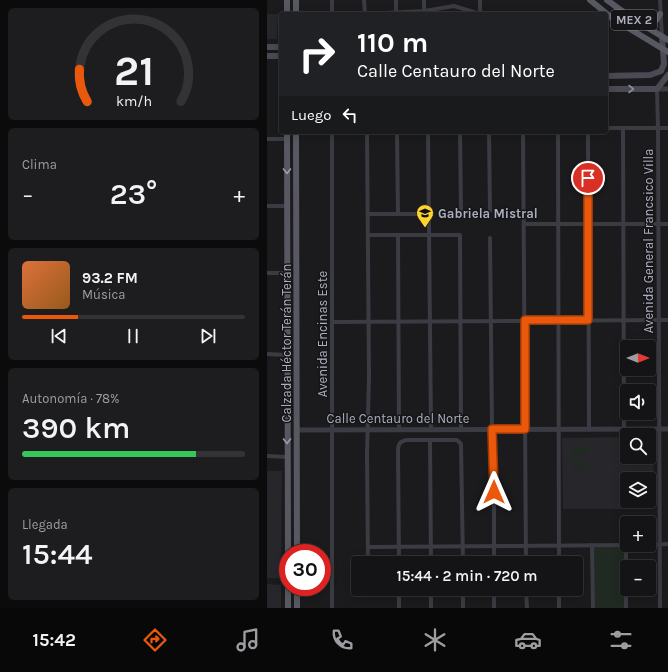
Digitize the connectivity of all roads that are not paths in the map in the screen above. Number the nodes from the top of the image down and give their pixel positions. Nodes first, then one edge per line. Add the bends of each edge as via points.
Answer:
1 (287, 0) edge
2 (296, 0) edge
3 (332, 0) edge
4 (365, 0) edge
5 (396, 0) edge
6 (424, 0) edge
7 (454, 0) edge
8 (480, 0) edge
9 (591, 0) edge
10 (607, 0) edge
11 (660, 0) edge
12 (454, 6) junction
13 (424, 11) junction
14 (287, 12) edge
15 (296, 12) edge
16 (332, 12) edge
17 (365, 12) edge
18 (396, 12) edge
19 (415, 12) edge
20 (474, 12) edge
21 (480, 12) edge
22 (605, 12) edge
23 (660, 14) junction
24 (608, 15) edge
25 (643, 26) junction
26 (665, 38) edge
27 (268, 47) edge
28 (279, 47) edge
29 (666, 51) edge
30 (267, 56) edge
31 (279, 56) edge
32 (668, 75) edge
33 (608, 76) edge
34 (608, 89) edge
35 (657, 89) junction
36 (668, 89) edge
37 (608, 128) edge
38 (623, 128) junction
39 (658, 128) junction
40 (668, 128) edge
41 (287, 134) edge
42 (296, 134) edge
43 (332, 134) edge
44 (367, 134) edge
45 (397, 134) edge
46 (428, 134) edge
47 (460, 134) edge
48 (489, 134) edge
49 (523, 134) edge
50 (557, 134) edge
51 (588, 134) edge
52 (267, 139) edge
53 (287, 140) junction
54 (267, 206) edge
55 (287, 206) junction
56 (461, 210) dead end
57 (490, 212) dead end
58 (368, 214) junction
59 (398, 214) junction
60 (429, 214) junction
61 (524, 224) junction
62 (558, 224) junction
63 (588, 224) junction
64 (623, 224) junction
65 (658, 224) junction
66 (668, 224) edge
67 (368, 235) junction
68 (398, 235) junction
69 (429, 235) junction
70 (296, 237) junction
71 (490, 238) dead end
72 (267, 273) edge
73 (287, 273) junction
74 (490, 320) junction
75 (525, 320) junction
76 (558, 320) junction
77 (588, 320) junction
78 (623, 320) junction
79 (658, 320) junction
80 (668, 320) edge
81 (460, 321) junction
82 (332, 322) junction
83 (369, 322) junction
84 (399, 322) junction
85 (430, 322) junction
86 (267, 354) edge
87 (287, 355) junction
88 (287, 383) junction
89 (624, 428) edge
90 (399, 429) junction
91 (431, 429) junction
92 (461, 429) junction
93 (492, 429) junction
94 (525, 429) junction
95 (558, 429) junction
96 (656, 429) edge
97 (659, 429) junction
98 (668, 429) edge
99 (297, 430) junction
100 (332, 430) junction
101 (369, 430) junction
102 (589, 430) junction
103 (620, 430) edge
104 (430, 441) junction
105 (267, 456) edge
106 (288, 457) junction
107 (297, 509) junction
108 (288, 544) edge
109 (297, 544) edge
110 (620, 544) edge
111 (656, 544) edge
112 (660, 544) junction
113 (668, 544) edge
114 (559, 545) junction
115 (592, 545) junction
116 (399, 546) junction
117 (431, 546) junction
118 (463, 546) junction
119 (493, 546) junction
120 (526, 546) junction
121 (368, 547) junction
122 (627, 552) edge
123 (368, 556) edge
124 (399, 556) edge
125 (431, 556) edge
126 (463, 556) edge
127 (494, 556) edge
128 (526, 556) edge
129 (559, 556) edge
130 (288, 596) edge
131 (297, 596) edge
132 (399, 596) edge
133 (431, 596) edge
134 (463, 596) edge
135 (494, 596) edge
136 (527, 596) edge
137 (559, 596) edge
138 (288, 608) edge
139 (297, 608) edge
140 (332, 608) edge
141 (399, 608) edge
142 (431, 608) edge
143 (463, 608) edge
144 (495, 608) edge
145 (527, 608) edge
146 (559, 608) edge
147 (593, 608) edge
148 (626, 608) edge
149 (660, 608) edge

1 - 14 main road
2 - 15 main road
3 - 16 street
4 - 17 street
5 - 18 street
6 - 13 street
7 - 12 street
8 - 21 street
9 - 22 main road, MEX 2
10 - 25 main road, MEX 2
11 - 23 street
12 - 13 street
12 - 20 street
13 - 19 street
23 - 25 main road via 652,24
23 - 26 street
24 - 29 main road, MEX 2
25 - 26 main road, MEX 2
26 - 29 main road
27 - 28 main road
27 - 30 main road
29 - 33 main road via 664,64 658,73
30 - 31 main road
32 - 35 main road
34 -> 35 main road
35 - 36 street
35 - 39 street, Avenida General Francsico Villa
37 - 38 street
38 - 39 street
38 - 64 street
39 - 40 street
39 - 65 street, Avenida General Francsico Villa
41 - 53 main road, Calzada Héctor Terán Terán
42 - 70 main road, Calzada Héctor Terán Terán
43 - 82 street, Avenida Encinas Este
44 - 58 street
45 - 59 street
46 - 60 street
47 - 56 street
48 - 57 street
49 - 61 street
50 - 62 street
51 - 63 street
52 - 53 street
53 -> 55 main road, Calzada Héctor Terán Terán
54 - 55 street
55 - 70 main road via 292,211
55 - 73 main road, Calzada Héctor Terán Terán
58 - 59 street
58 - 67 street
59 - 60 street
60 - 69 street
61 - 62 street
61 - 75 street
62 - 63 street
62 - 76 street
63 - 64 street
63 - 77 street
64 - 65 street
64 - 78 street
65 - 66 street
65 - 79 street, Avenida General Francsico Villa
67 - 68 street
67 - 83 street
68 - 69 street
68 - 84 street
69 - 81 street via 460,235
69 - 85 street
70 - 99 main road, Calzada Héctor Terán Terán
71 - 74 street
72 - 73 street
73 - 87 main road, Calzada Héctor Terán Terán
74 - 75 street
74 - 81 street
74 - 93 street
75 - 76 street
75 - 94 street
76 - 77 street
76 - 95 street
77 - 78 street
77 - 102 street
78 - 79 street
78 - 89 street
79 - 80 street
79 - 97 street, Avenida General Francsico Villa
81 - 85 street
81 - 92 street
82 - 83 street
82 - 100 street, Avenida Encinas Este
83 - 84 street
83 - 101 street
84 - 85 street
84 - 90 street
85 - 91 street
86 - 87 street
87 - 88 main road, Calzada Héctor Terán Terán
88 - 99 main road via 290,394 290,417
88 -> 106 main road, Calzada Héctor Terán Terán
90 - 91 street, Calle Centauro del Norte
90 - 101 street, Calle Centauro del Norte
91 - 92 street, Calle Centauro del Norte
92 - 93 street, Calle Centauro del Norte
93 - 94 street, Calle Centauro del Norte
93 - 119 street
94 - 95 street, Calle Centauro del Norte
94 - 120 street
95 - 102 street, Calle Centauro del Norte
95 - 114 street
96 - 97 street, Calle Centauro del Norte
97 - 98 street, Calle Centauro del Norte
97 - 112 street, Avenida General Francsico Villa
99 - 100 street, Calle Centauro del Norte
99 - 107 main road, Calzada Héctor Terán Terán
100 - 101 street, Calle Centauro del Norte
100 - 140 street, Avenida Encinas Este
101 - 121 street
102 - 103 street, Calle Centauro del Norte
104 - 116 street via 407,440 398,445
104 - 117 street
104 - 118 street via 457,440 461,444
105 - 106 street
106 - 107 main road via 293,464 294,501
106 - 108 main road, Calzada Héctor Terán Terán
107 - 109 main road, Calzada Héctor Terán Terán
110 - 115 street
111 - 112 street
112 - 113 street
112 - 149 street, Avenida General Francsico Villa
114 - 115 street
114 - 120 street
114 - 129 street
115 - 147 street
116 - 117 street
116 - 121 street
116 - 124 street
117 - 118 street
117 - 125 street
118 - 119 street
118 - 126 street
119 - 120 street
119 - 127 street
120 - 128 street
121 - 123 street
122 - 148 street
130 - 138 main road
131 - 139 main road
132 - 141 street
133 - 142 street
134 - 143 street
135 - 144 street
136 - 145 street
137 - 146 street

